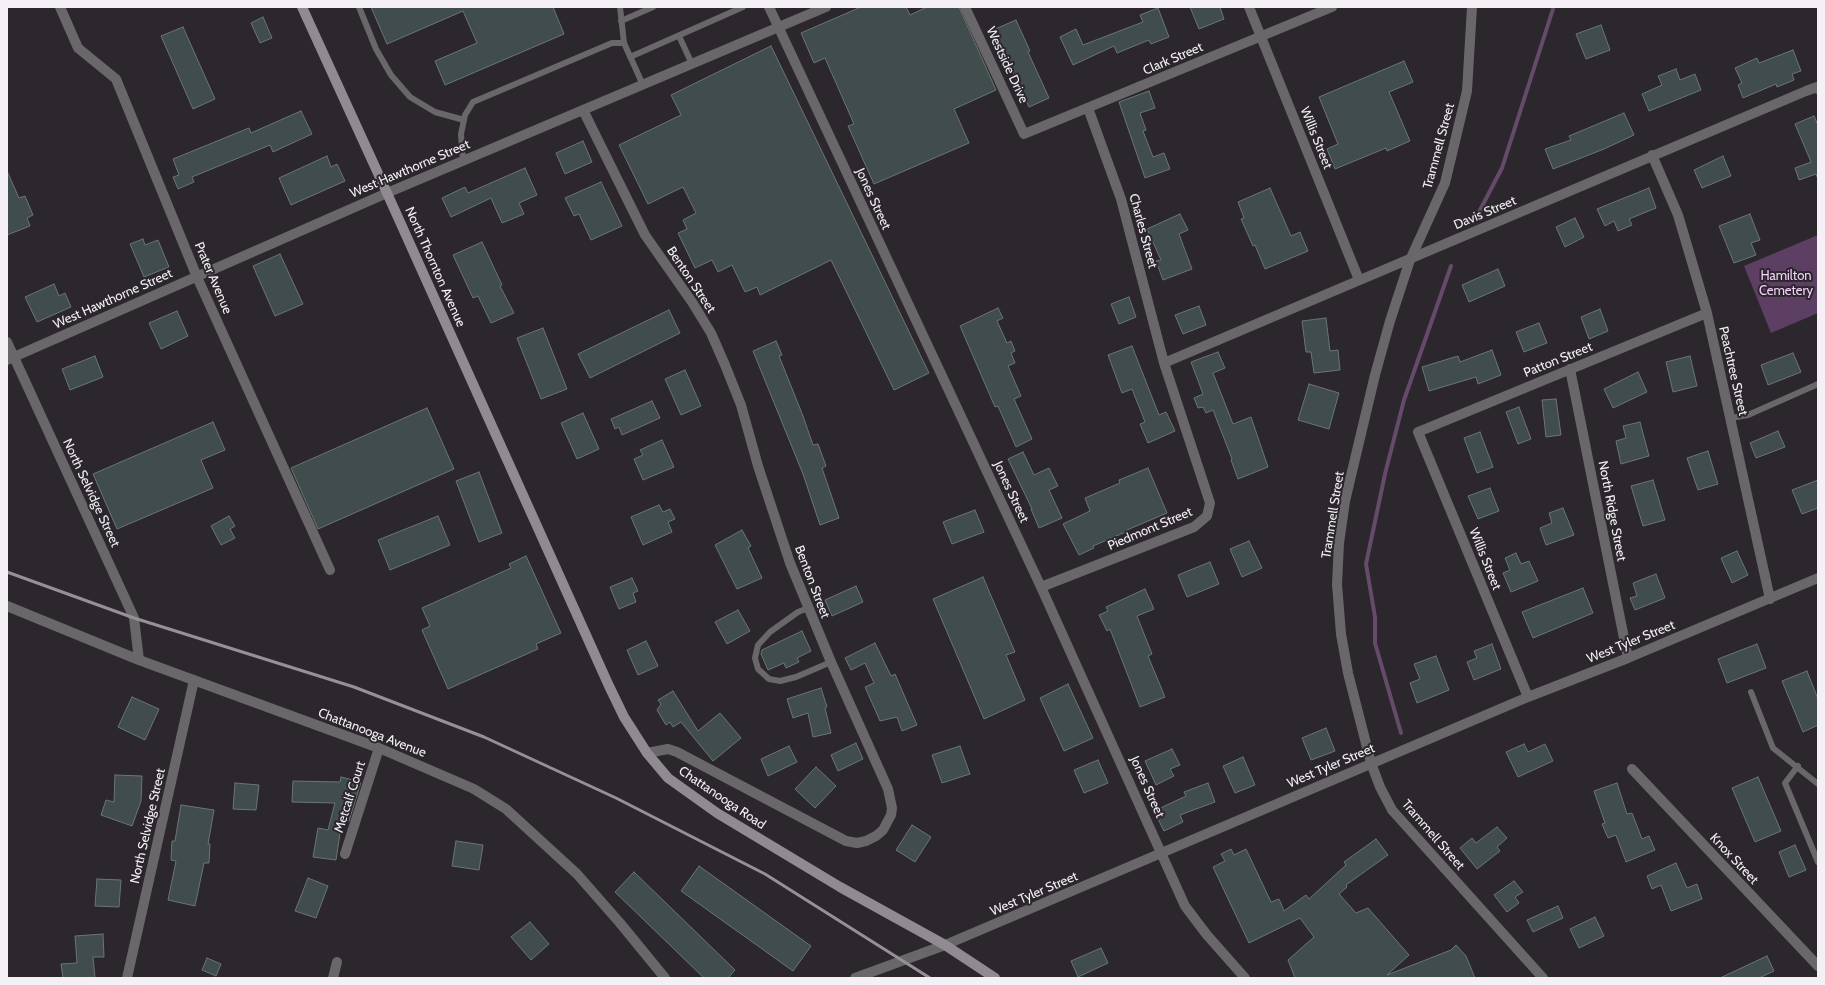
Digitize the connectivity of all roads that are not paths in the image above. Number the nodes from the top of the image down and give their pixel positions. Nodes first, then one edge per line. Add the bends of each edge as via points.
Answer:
1 (60, 7) edge
2 (302, 7) edge
3 (359, 7) edge
4 (620, 7) edge
5 (653, 7) edge
6 (743, 7) edge
7 (769, 7) edge
8 (826, 7) edge
9 (966, 7) edge
10 (1249, 7) edge
11 (1332, 7) edge
12 (1472, 7) edge
13 (621, 21) junction
14 (778, 28) junction
15 (679, 36) junction
16 (1261, 36) junction
17 (624, 43) junction
18 (630, 57) junction
19 (692, 64) junction
20 (643, 85) junction
21 (1817, 88) edge
22 (1088, 108) junction
23 (583, 110) junction
24 (464, 120) junction
25 (1024, 134) joint
26 (1652, 156) junction
27 (463, 161) junction
28 (387, 193) junction
29 (1410, 260) junction
30 (197, 276) junction
31 (1359, 280) junction
32 (1707, 314) junction
33 (7, 342) edge
34 (10, 359) edge
35 (1164, 363) junction
36 (1570, 369) junction
37 (1818, 384) edge
38 (1730, 418) junction
39 (1418, 432) joint
40 (542, 539) joint
41 (330, 570) dead end
42 (1818, 578) edge
43 (1041, 587) junction
44 (1770, 599) junction
45 (7, 606) edge
46 (808, 608) junction
47 (1628, 658) junction
48 (139, 660) junction
49 (831, 662) junction
50 (194, 680) junction
51 (1751, 692) dead end
52 (1528, 697) junction
53 (380, 748) junction
54 (647, 753) junction
55 (1371, 763) junction
56 (1798, 766) junction
57 (1632, 769) dead end
58 (1818, 784) edge
59 (1162, 853) junction
60 (345, 854) dead end
61 (1818, 862) edge
62 (945, 945) junction
63 (337, 962) dead end
64 (1818, 966) edge
65 (127, 978) edge
66 (333, 978) edge
67 (665, 978) edge
68 (855, 978) edge
69 (995, 978) edge
70 (1245, 978) edge
71 (1543, 978) edge

1 - 30 street, Prater Avenue via 78,48 116,79
2 - 28 main road, North Thornton Avenue
3 - 24 lane via 376,49 391,75 410,97 435,112
4 - 13 lane
5 - 13 lane
6 - 15 lane
7 - 14 street, Jones Street
8 - 14 street, West Hawthorne Street
9 - 25 street, Westside Drive
10 - 16 street, Willis Street
11 - 16 street, Clark Street
12 - 29 street, Trammell Street via 1467,91 1445,184
13 - 17 lane
14 - 19 street, West Hawthorne Street
14 - 43 street, Jones Street
15 - 18 lane
15 - 19 lane
16 - 22 street, Clark Street
16 - 31 street, Willis Street
17 - 18 lane
17 - 24 lane via 612,43 473,102
18 - 20 lane
19 - 20 street, West Hawthorne Street
20 - 23 street, West Hawthorne Street
21 - 26 street, Davis Street
22 - 25 street, Clark Street
22 - 35 street, Charles Street via 1121,199
23 - 27 street, West Hawthorne Street
23 - 46 street, Benton Street via 645,235 711,333 741,405 790,563
24 - 27 lane via 461,134
26 - 29 street, Davis Street
26 - 32 street, Peachtree Street via 1678,215
27 - 28 street, West Hawthorne Street
28 - 30 street, West Hawthorne Street
28 - 40 main road, North Thornton Avenue
29 - 31 street, Davis Street
29 - 55 street, Trammell Street via 1375,375 1345,501 1339,543 1337,584 1340,634
30 - 34 street, West Hawthorne Street
30 - 41 street, Prater Avenue
31 - 35 street, Davis Street
32 - 36 street, Patton Street
32 - 38 street, Peachtree Street
33 - 34 street, North Selvidge Street
34 - 48 street, North Selvidge Street via 130,606
35 - 43 street, Piedmont Street via 1210,503 1207,516 1194,527
36 - 39 street, Patton Street
36 - 47 street, North Ridge Street
37 - 38 lane via 1748,415
38 - 44 street, Peachtree Street
39 - 52 street, Willis Street
40 - 54 main road, Chattanooga Road via 624,717
42 - 44 street, West Tyler Street
43 - 59 street, Jones Street
44 - 47 street, West Tyler Street
45 - 48 street, Chattanooga Avenue
46 - 49 street, Benton Street
46 - 49 lane via 770,632 758,645 755,658 758,669 769,679 780,681
47 - 52 street, West Tyler Street
48 - 50 street, Chattanooga Avenue
49 - 54 street, Benton Street via 888,789 892,808 883,830 866,841 846,841 677,752 668,749
50 - 53 street, Chattanooga Avenue
50 - 65 street, North Selvidge Street
51 - 56 lane via 1773,748
52 - 55 street, West Tyler Street
53 - 60 street, Metcalf Court
53 - 67 street, Chattanooga Avenue via 474,789 506,809 577,874
54 - 62 main road, Chattanooga Road via 668,778 717,813 840,887
55 - 59 street, West Tyler Street
55 - 71 street, Trammell Street via 1392,810
56 - 58 lane
56 - 61 lane via 1785,783
57 - 64 street, Knox Street
59 - 62 street, West Tyler Street
59 - 70 street, Jones Street via 1185,906
62 - 68 street, West Tyler Street
62 - 69 main road, Chattanooga Road
63 - 66 street

